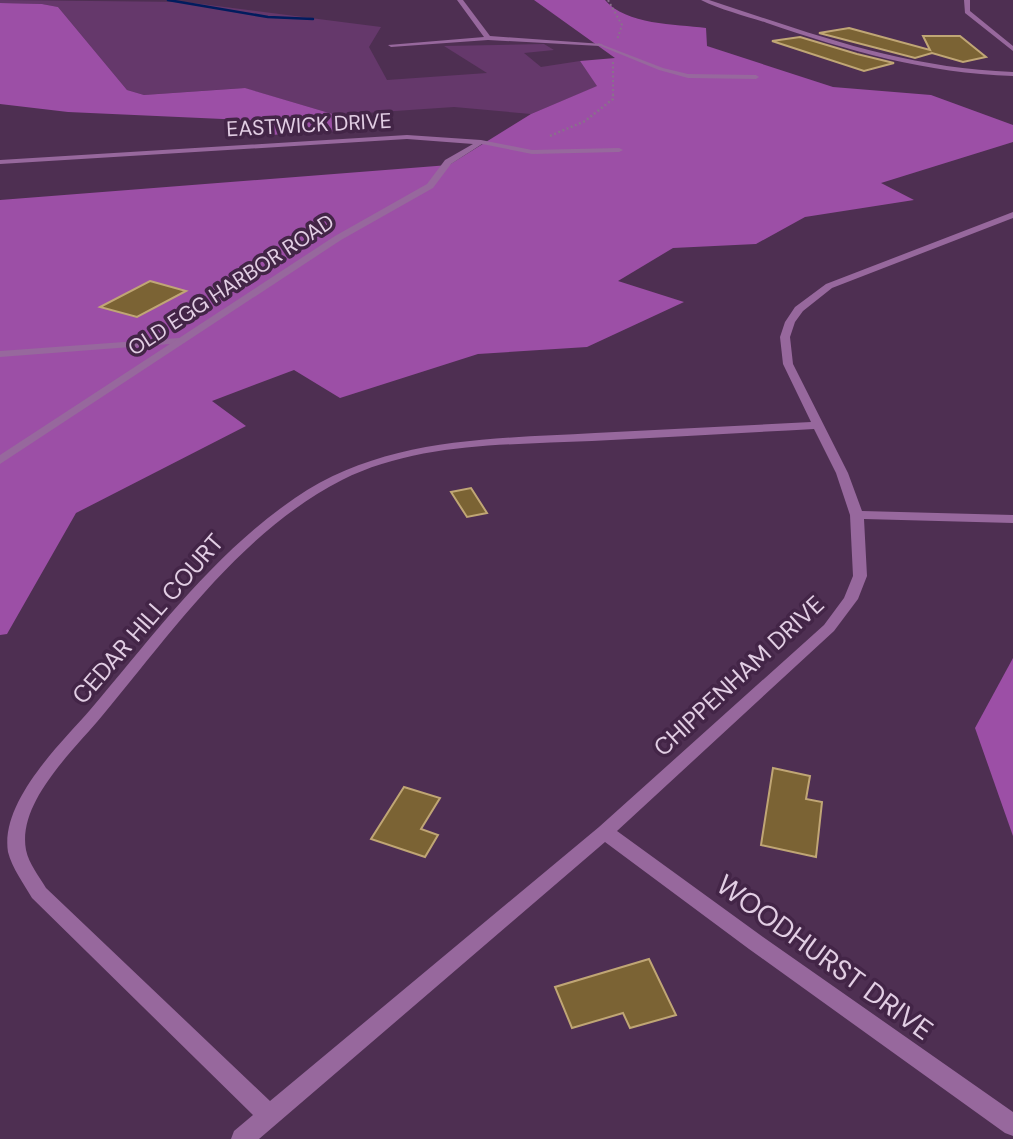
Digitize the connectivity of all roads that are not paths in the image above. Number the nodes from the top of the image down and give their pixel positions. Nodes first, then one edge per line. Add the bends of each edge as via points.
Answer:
1 (460, 0) edge
2 (704, 0) edge
3 (967, 0) edge
4 (488, 38) junction
5 (391, 45) dead end
6 (1013, 49) edge
7 (1013, 74) edge
8 (756, 77) dead end
9 (485, 140) junction
10 (619, 150) dead end
11 (0, 162) edge
12 (1013, 215) edge
13 (180, 341) junction
14 (0, 355) edge
15 (818, 425) junction
16 (0, 460) edge
17 (857, 515) junction
18 (1013, 519) edge
19 (605, 832) junction
20 (269, 1115) junction
21 (1013, 1125) edge
22 (242, 1139) edge

1 - 4 street
2 - 7 street via 913,65
3 - 6 street via 967,12
4 - 5 street
4 - 8 street via 600,44 688,76
9 - 10 street, EASTWICK DRIVE via 532,152
9 - 11 street, EASTWICK DRIVE via 407,137
9 - 13 street, OLD EGG HARBOR ROAD via 448,162 430,186 338,238
12 - 15 street, CHIPPENHAM DRIVE via 829,286 799,309 785,337 788,364
13 - 14 street
13 - 16 street, OLD EGG HARBOR ROAD
15 - 17 street, CHIPPENHAM DRIVE
15 - 20 street, CEDAR HILL COURT via 475,444 396,456 337,478 237,550 190,598 58,758 30,795 18,822 16,850 39,893
17 - 18 street
17 - 19 street, CHIPPENHAM DRIVE via 859,576 851,599 829,628
19 - 20 street, CHIPPENHAM DRIVE
19 - 21 street, WOODHURST DRIVE
20 - 22 street, CHIPPENHAM DRIVE

